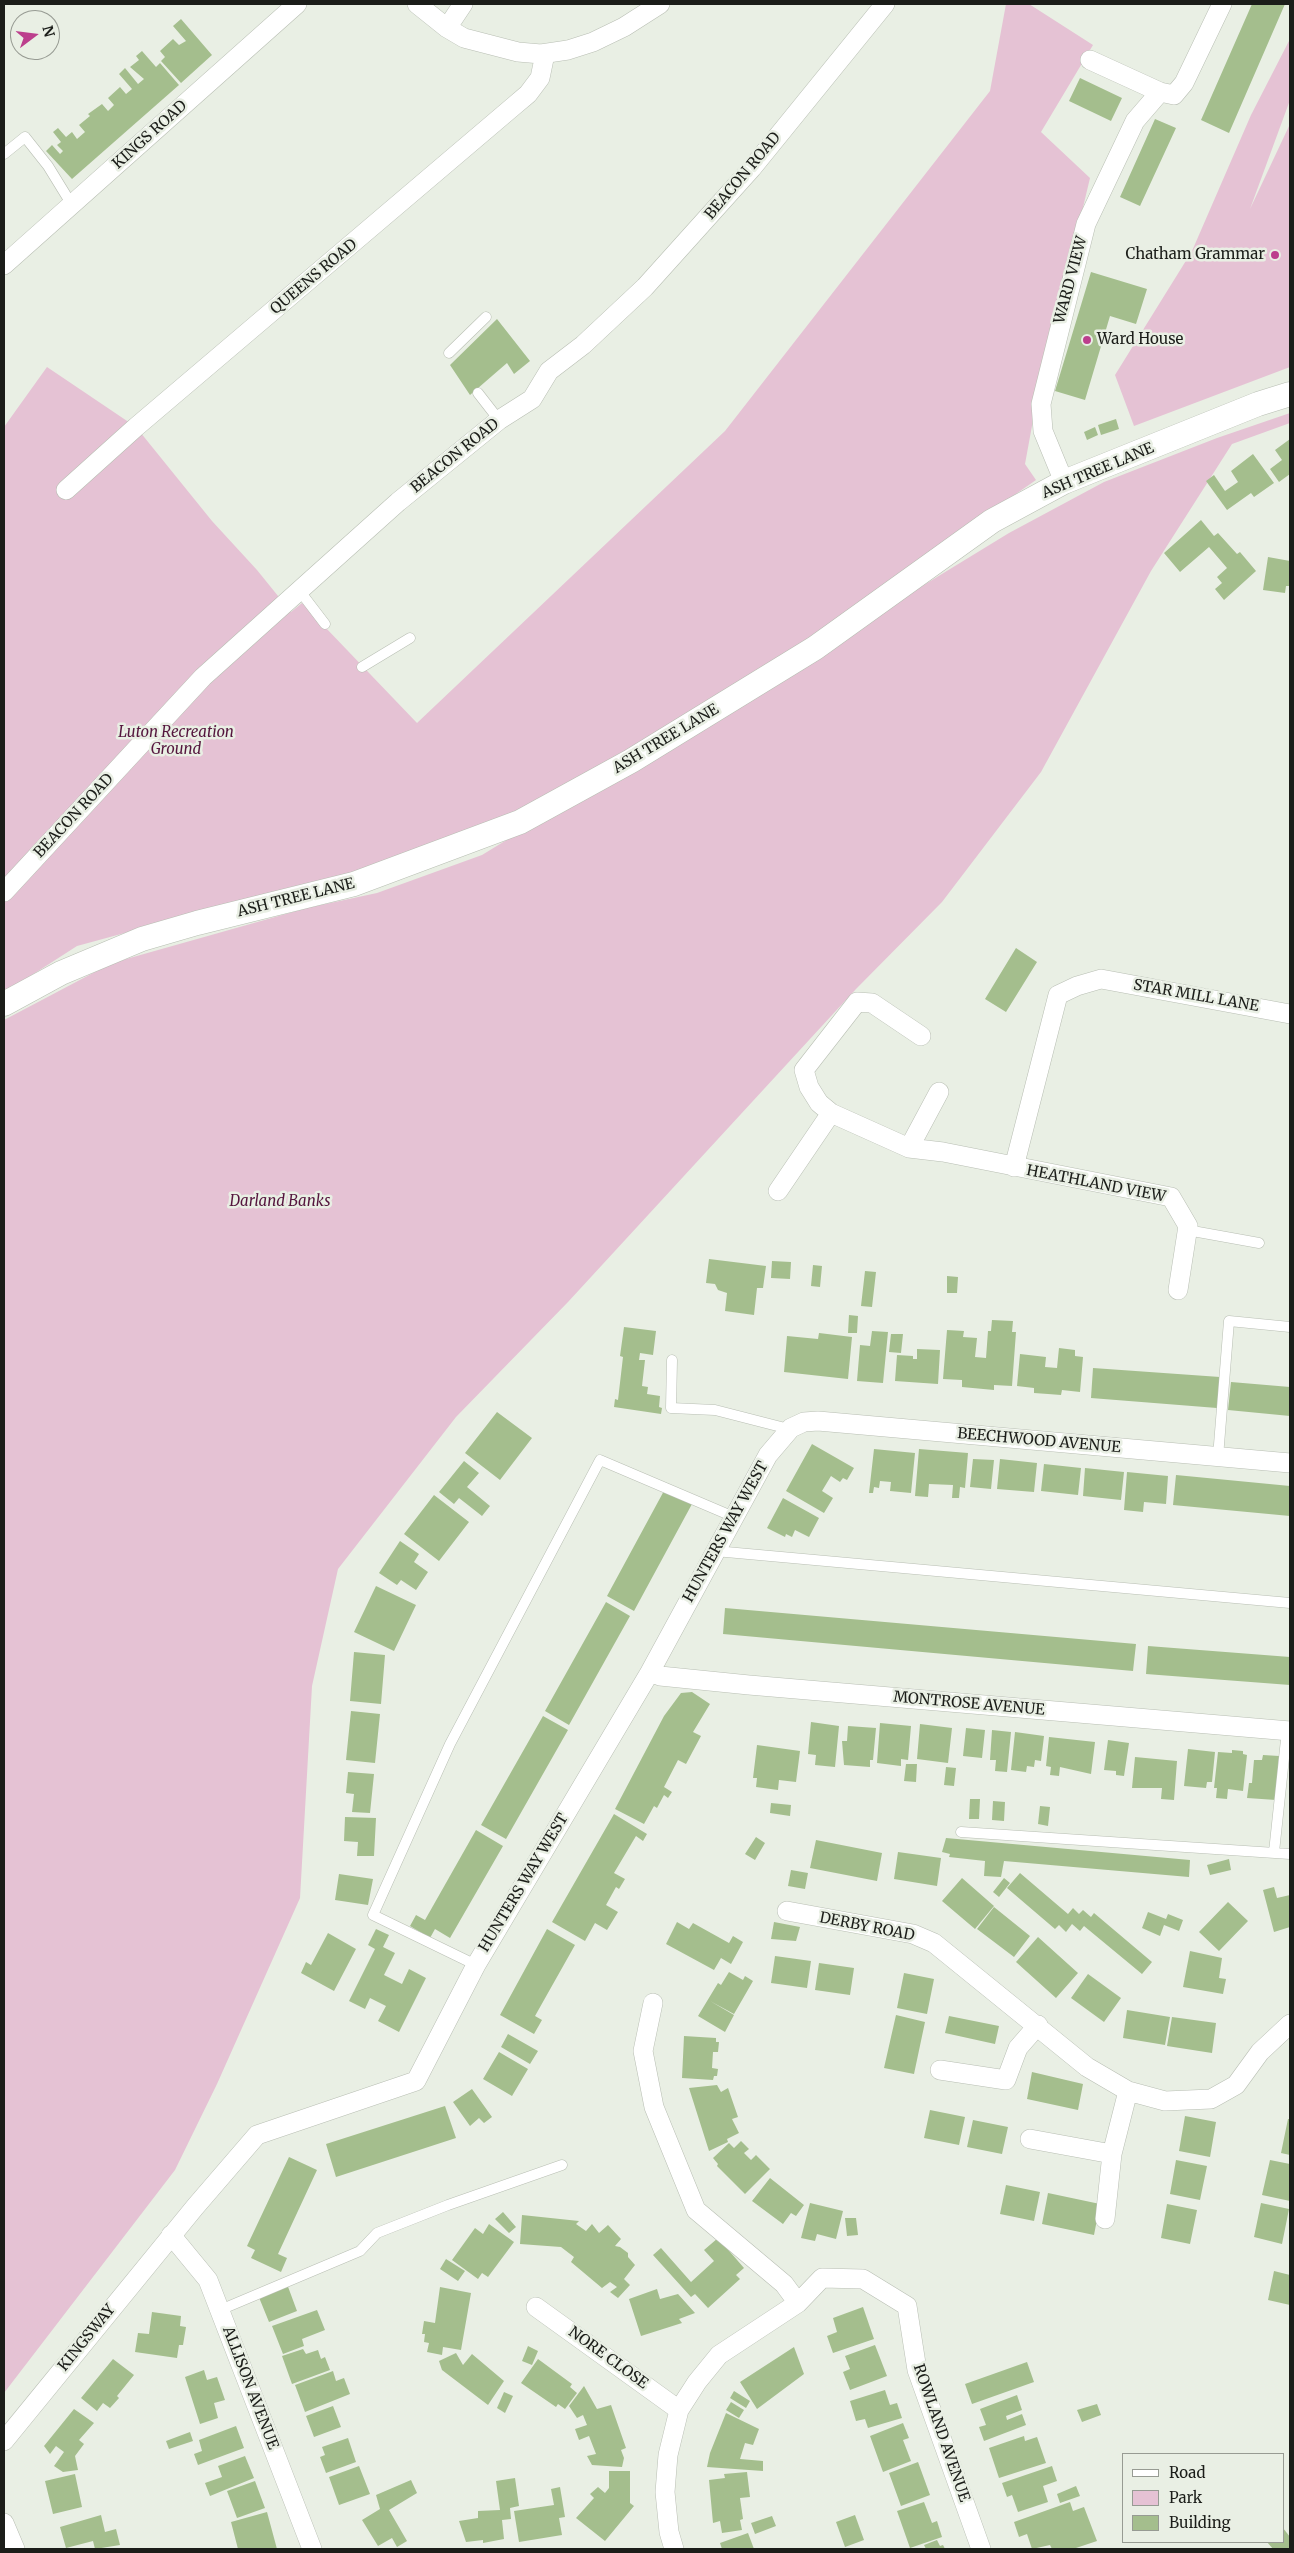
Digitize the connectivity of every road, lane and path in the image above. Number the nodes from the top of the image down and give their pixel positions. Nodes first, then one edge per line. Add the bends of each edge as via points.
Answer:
1 (297, 4) edge
2 (417, 4) edge
3 (463, 4) edge
4 (660, 4) edge
5 (885, 4) edge
6 (1222, 4) edge
7 (447, 28) junction
8 (545, 54) junction
9 (1090, 60) dead end
10 (1160, 92) junction
11 (4, 154) edge
12 (72, 205) junction
13 (4, 265) edge
14 (486, 317) dead end
15 (449, 353) dead end
16 (478, 393) dead end
17 (1290, 394) edge
18 (499, 420) junction
19 (1064, 482) junction
20 (66, 490) dead end
21 (299, 590) junction
22 (325, 624) dead end
23 (410, 638) dead end
24 (362, 667) dead end
25 (4, 892) edge
26 (1101, 979) joint
27 (4, 1004) edge
28 (1290, 1014) edge
29 (921, 1036) dead end
30 (939, 1092) dead end
31 (831, 1113) junction
32 (909, 1148) junction
33 (1014, 1167) junction
34 (778, 1191) dead end
35 (1187, 1230) junction
36 (1259, 1243) dead end
37 (1178, 1290) dead end
38 (1290, 1327) edge
39 (672, 1360) dead end
40 (789, 1429) junction
41 (1218, 1457) junction
42 (1290, 1463) edge
43 (734, 1517) junction
44 (716, 1551) junction
45 (1290, 1603) edge
46 (650, 1672) junction
47 (1289, 1731) edge
48 (961, 1832) dead end
49 (1274, 1852) junction
50 (1290, 1854) edge
51 (787, 1911) dead end
52 (476, 1965) junction
53 (653, 2003) dead end
54 (1290, 2024) edge
55 (1038, 2025) junction
56 (940, 2070) dead end
57 (1128, 2090) junction
58 (1030, 2139) dead end
59 (1112, 2154) junction
60 (562, 2165) dead end
61 (1105, 2219) dead end
62 (171, 2236) junction
63 (798, 2303) junction
64 (536, 2307) dead end
65 (220, 2310) junction
66 (679, 2410) junction
67 (4, 2441) edge
68 (4, 2523) edge
69 (15, 2549) edge
70 (312, 2549) edge
71 (674, 2549) edge
72 (981, 2549) edge

1 - 12 street, KINGS ROAD
2 - 7 street
3 - 7 street
4 - 8 street via 593,42
5 - 18 street, BEACON ROAD via 752,168 672,260 614,317 549,371 532,399
6 - 10 street via 1184,83 1174,94
7 - 8 street via 481,43 518,52
8 - 20 street, QUEENS ROAD via 540,78 528,94
9 - 10 street
10 - 19 street, WARD VIEW via 1135,121 1086,224 1051,354 1041,418 1048,445
11 - 12 lane via 25,137
12 - 13 street, KINGS ROAD
14 - 15 lane
16 - 18 lane
17 - 19 street, ASH TREE LANE
18 - 21 street, BEACON ROAD via 398,502
19 - 27 street, ASH TREE LANE via 992,521 815,648 631,761 520,822 354,884 134,942 61,973
21 - 22 lane
21 - 25 street, BEACON ROAD via 203,677
23 - 24 lane
26 - 28 street, STAR MILL LANE
26 - 33 street, HEATHLAND VIEW via 1058,995
29 - 31 street, HEATHLAND VIEW via 872,1003 857,1002 804,1070 808,1087
30 - 32 street
31 - 32 street, HEATHLAND VIEW
31 - 34 street
32 - 33 street, HEATHLAND VIEW
33 - 35 street, HEATHLAND VIEW via 1171,1197 1188,1226
35 - 36 lane
35 - 37 street
38 - 41 lane via 1228,1321
39 - 40 lane via 671,1408 715,1410
40 - 41 street, BEECHWOOD AVENUE via 804,1422 818,1421
40 - 43 street, HUNTERS WAY WEST via 768,1455
41 - 42 street, BEECHWOOD AVENUE
43 - 44 street, HUNTERS WAY WEST
43 - 52 lane via 600,1460 450,1744 372,1915
44 - 45 lane
44 - 46 street, HUNTERS WAY WEST
46 - 47 street, MONTROSE AVENUE via 660,1676 749,1685
46 - 52 street, HUNTERS WAY WEST
47 - 49 lane
48 - 49 lane
49 - 50 lane
51 - 55 street, DERBY ROAD via 913,1934 934,1943
52 - 62 street, HUNTERS WAY WEST via 416,2081 257,2135
53 - 63 street via 642,2051 654,2107 696,2210 784,2284
54 - 57 street, DERBY ROAD via 1260,2052 1236,2085 1211,2099 1165,2101
55 - 56 street via 1018,2048 1006,2080
55 - 57 street, DERBY ROAD via 1088,2067
57 - 59 street
58 - 59 street
59 - 61 street
60 - 65 lane via 377,2233 360,2250
62 - 65 street, ALLISON AVENUE via 208,2280
62 - 67 street, KINGSWAY
63 - 66 street via 719,2355
63 - 72 street, ROWLAND AVENUE via 822,2278 863,2279 907,2306 917,2370
64 - 66 street, NORE CLOSE
65 - 70 street, ALLISON AVENUE
66 - 71 street via 668,2455 665,2492
68 - 69 street

